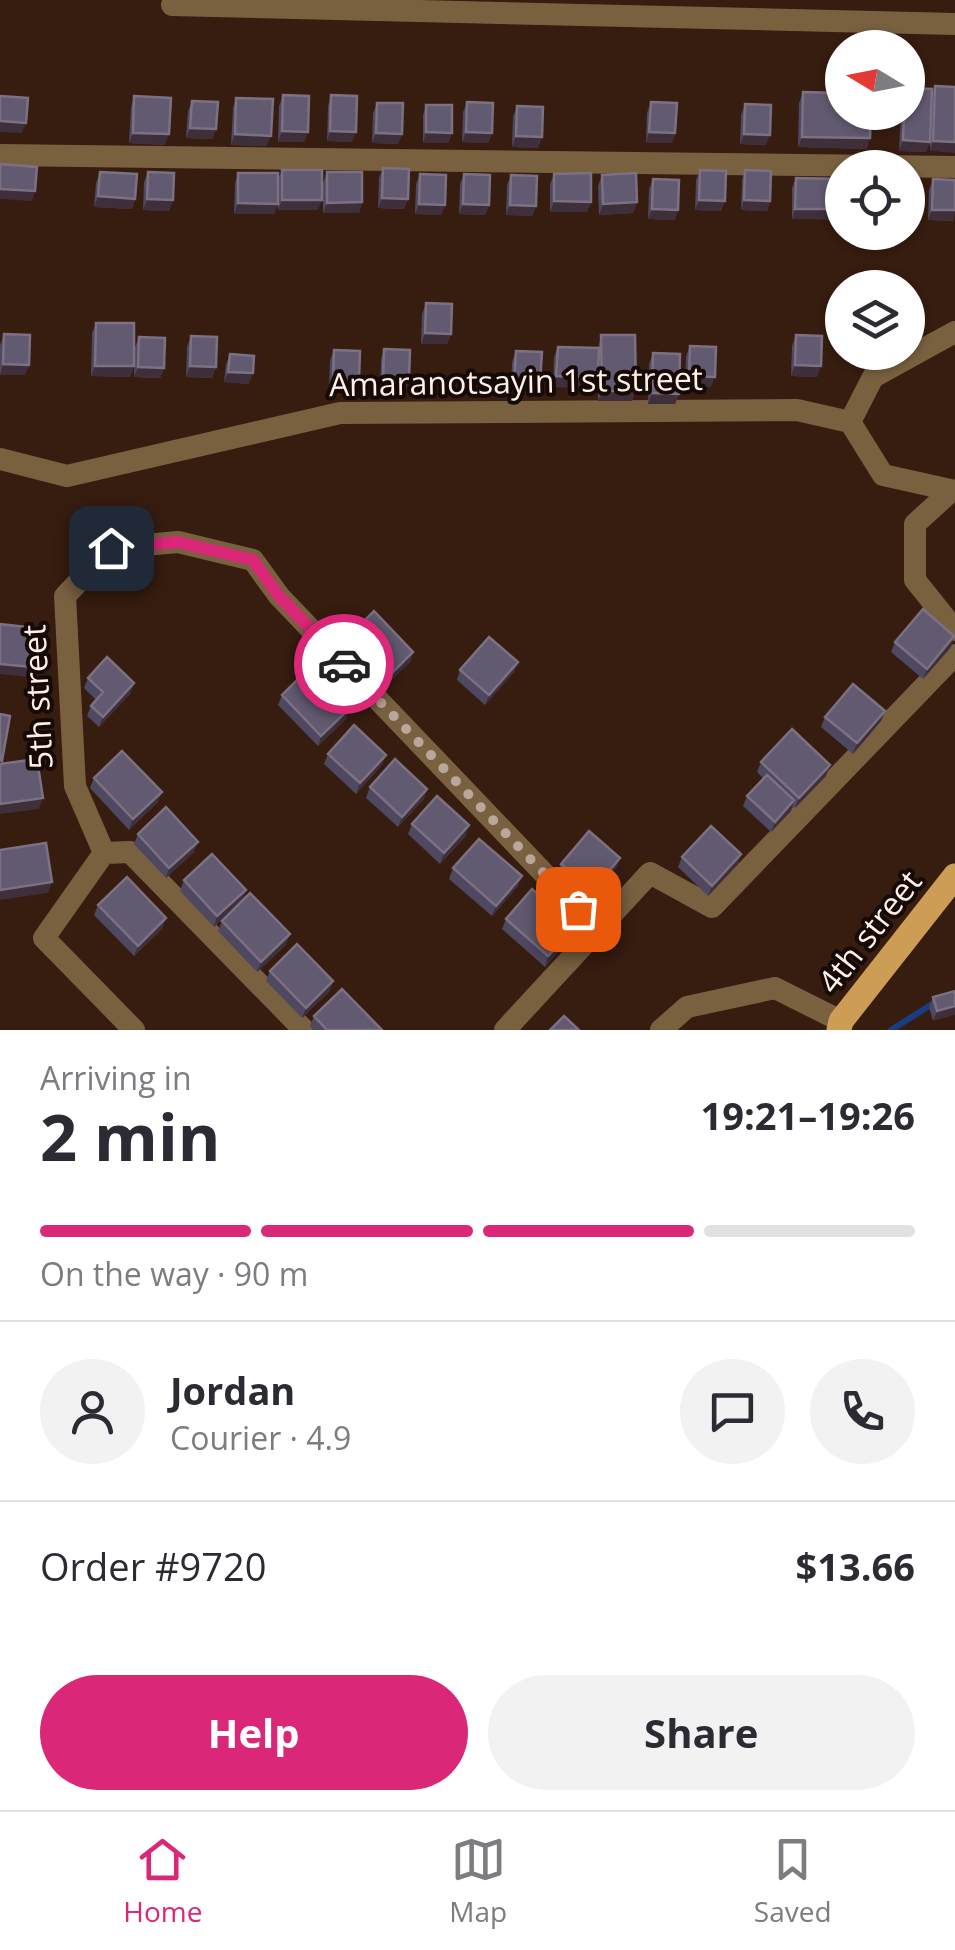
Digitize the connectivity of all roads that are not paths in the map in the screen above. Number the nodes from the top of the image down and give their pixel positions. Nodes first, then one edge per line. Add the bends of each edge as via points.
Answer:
1 (172, 5) dead end
2 (955, 24) edge
3 (0, 156) edge
4 (955, 167) edge
5 (955, 332) edge
6 (850, 422) junction
7 (0, 459) edge
8 (952, 492) edge
9 (955, 630) edge
10 (955, 655) edge
11 (104, 853) junction
12 (955, 876) edge
13 (598, 930) junction
14 (840, 1026) edge
15 (134, 1030) edge
16 (304, 1030) edge
17 (505, 1030) edge
18 (661, 1030) edge

1 - 2 street
3 - 4 street
5 - 6 street via 873,377
6 - 7 street, Amaranotsayin 1st street via 797,410 340,413 67,476
6 - 8 street via 883,475
8 - 9 street via 915,524 915,580
10 - 13 street via 712,907 650,873
11 - 13 street, 5th street via 75,786 64,596 111,548 178,542 253,560 279,596
11 - 15 street via 44,938
11 - 16 street via 130,852
12 - 14 main road, 4th street
13 - 17 street
14 - 18 street via 775,988 687,1007

